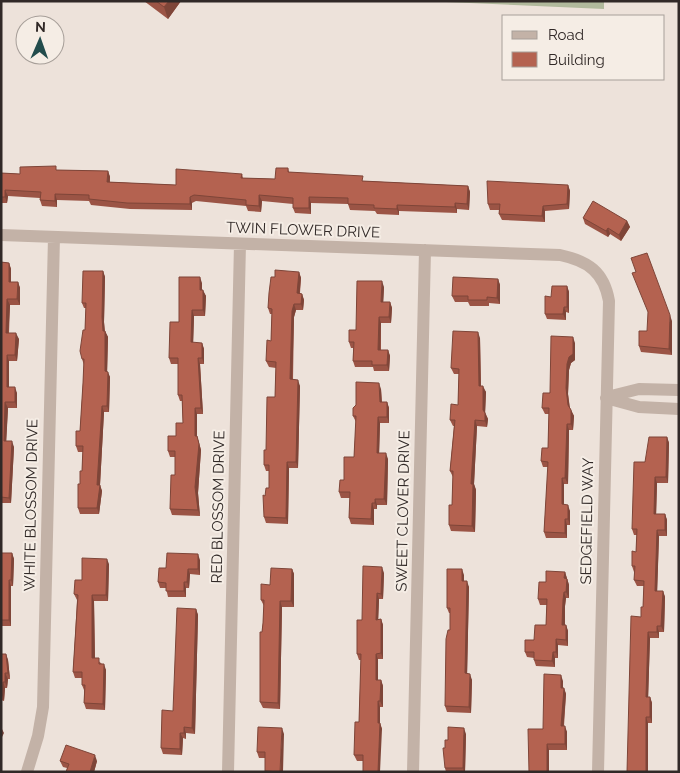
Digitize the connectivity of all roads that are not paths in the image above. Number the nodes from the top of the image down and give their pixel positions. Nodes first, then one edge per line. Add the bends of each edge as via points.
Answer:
1 (1, 234) edge
2 (54, 237) junction
3 (240, 244) junction
4 (425, 250) junction
5 (599, 273) joint
6 (679, 390) edge
7 (606, 398) junction
8 (679, 408) edge
9 (27, 772) edge
10 (228, 772) edge
11 (413, 772) edge
12 (598, 772) edge

1 - 2 street, TWIN FLOWER DRIVE
2 - 3 street, TWIN FLOWER DRIVE
2 - 9 street, WHITE BLOSSOM DRIVE via 42,706 38,736
3 - 4 street, TWIN FLOWER DRIVE
3 - 10 street, RED BLOSSOM DRIVE
4 - 5 street, TWIN FLOWER DRIVE via 560,255 586,262
4 - 11 street, SWEET CLOVER DRIVE
5 - 7 street, SEDGEFIELD WAY via 609,301
6 - 7 street via 639,389
7 - 8 street via 639,407
7 - 12 street, SEDGEFIELD WAY

